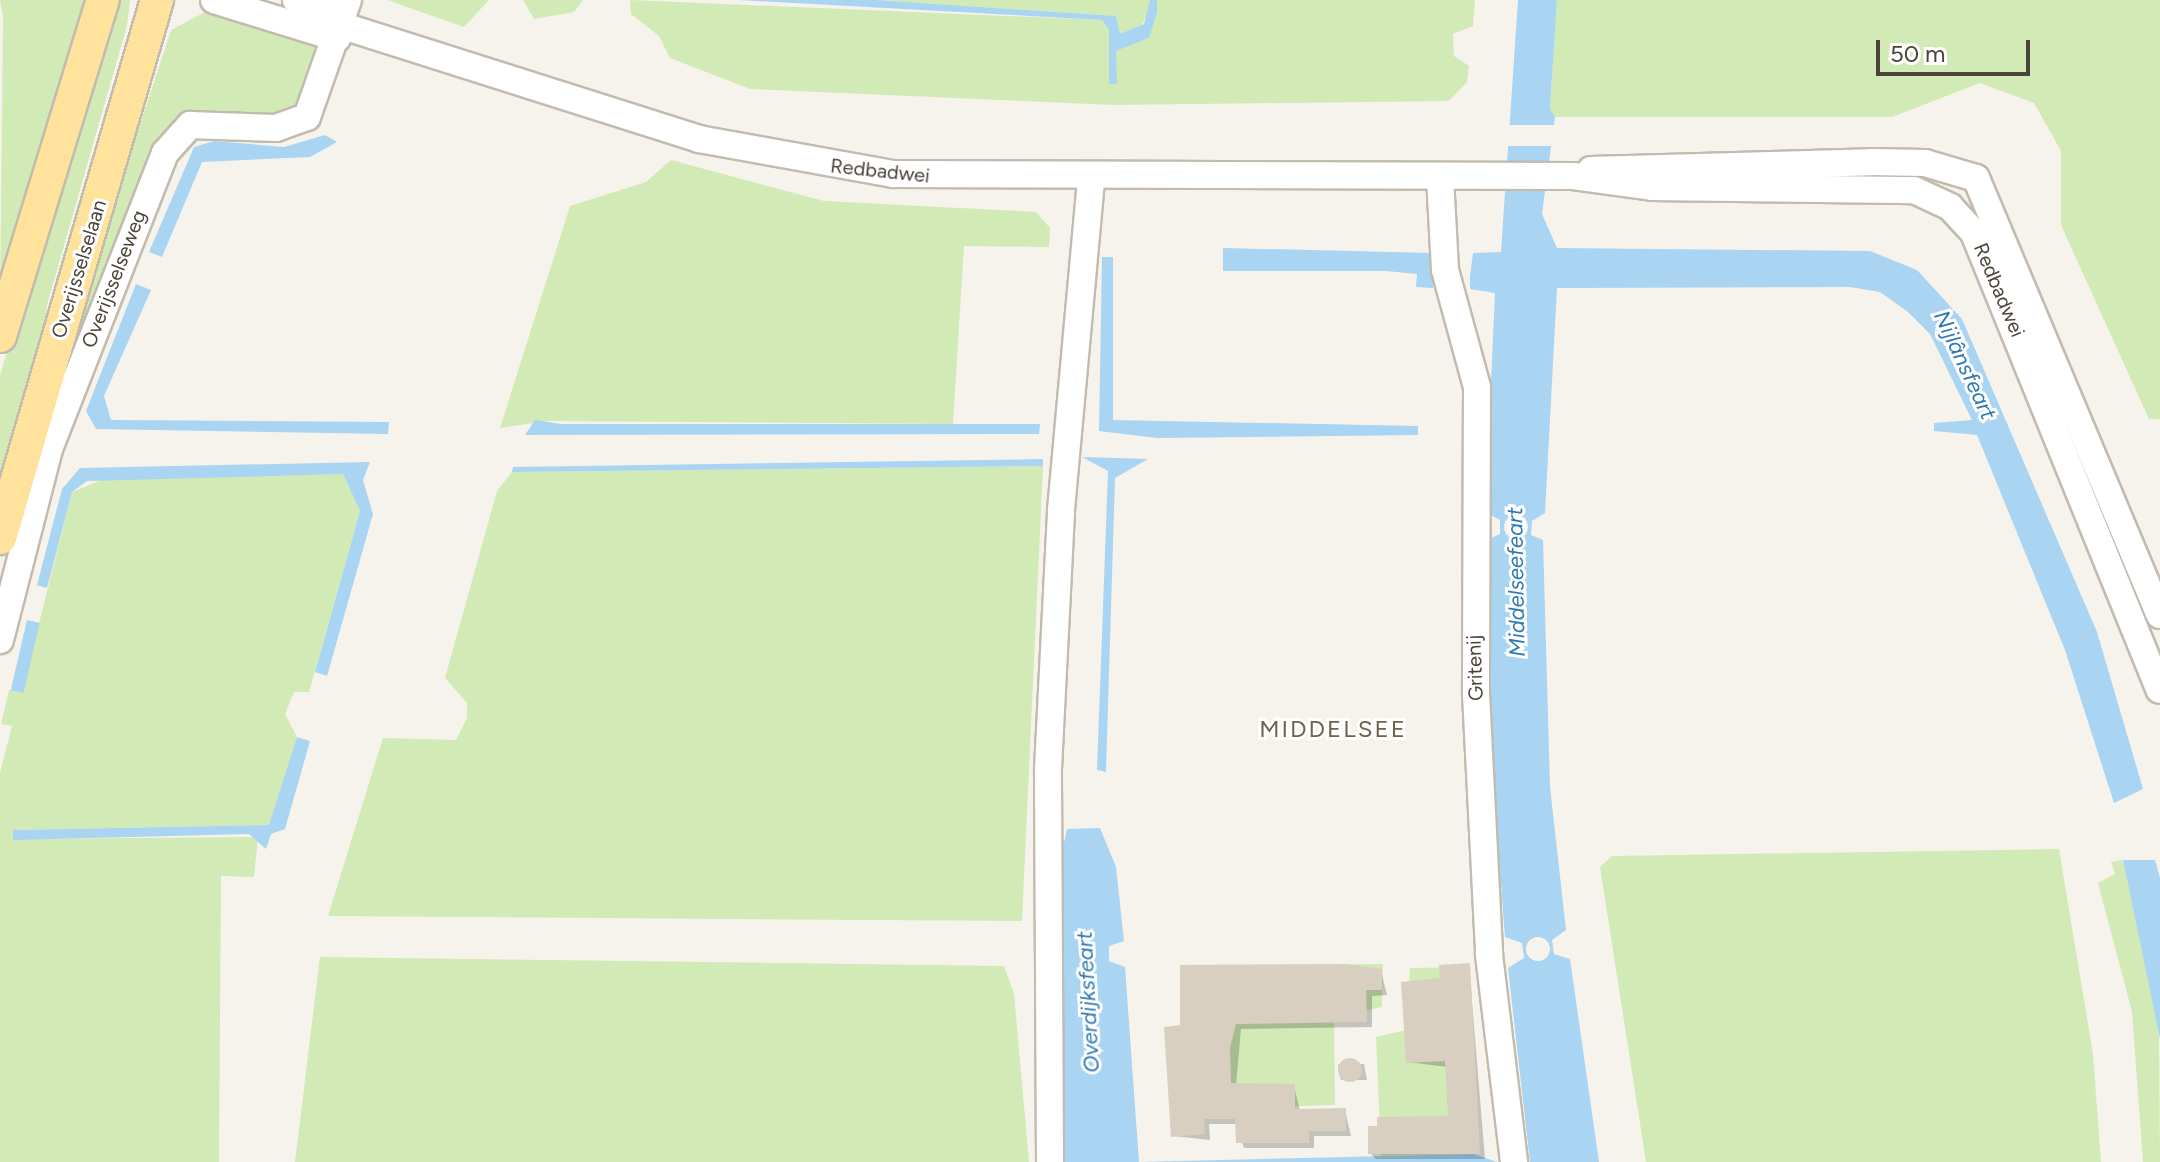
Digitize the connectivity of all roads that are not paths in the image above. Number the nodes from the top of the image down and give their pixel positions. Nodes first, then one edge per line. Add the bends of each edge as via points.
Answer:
1 (103, 0) edge
2 (157, 0) edge
3 (214, 0) edge
4 (296, 0) edge
5 (342, 20) edge
6 (1573, 176) junction
7 (1440, 177) junction
8 (1091, 178) junction
9 (0, 336) edge
10 (0, 538) edge
11 (2160, 615) edge
12 (0, 640) edge
13 (2160, 690) edge
14 (1050, 1162) edge
15 (1514, 1162) edge

1 - 9 main road
2 - 10 main road, Overijsselselaan
3 - 5 street, Redbadwei
4 - 5 street, Redbadwei
5 - 8 street, Redbadwei via 759,153 893,174
5 - 12 street, Overijsselseweg via 307,117 276,128 190,125 165,153 49,449
6 - 7 street, Redbadwei
6 - 11 street, Redbadwei via 1653,163 1871,162 1925,163 1976,178
6 - 13 street, Redbadwei via 1652,187 1885,187 1936,199 1964,219
7 - 8 street, Redbadwei
7 - 15 street, Gritenij via 1445,270 1477,387 1476,694 1489,955
8 - 14 street via 1061,510 1048,769

